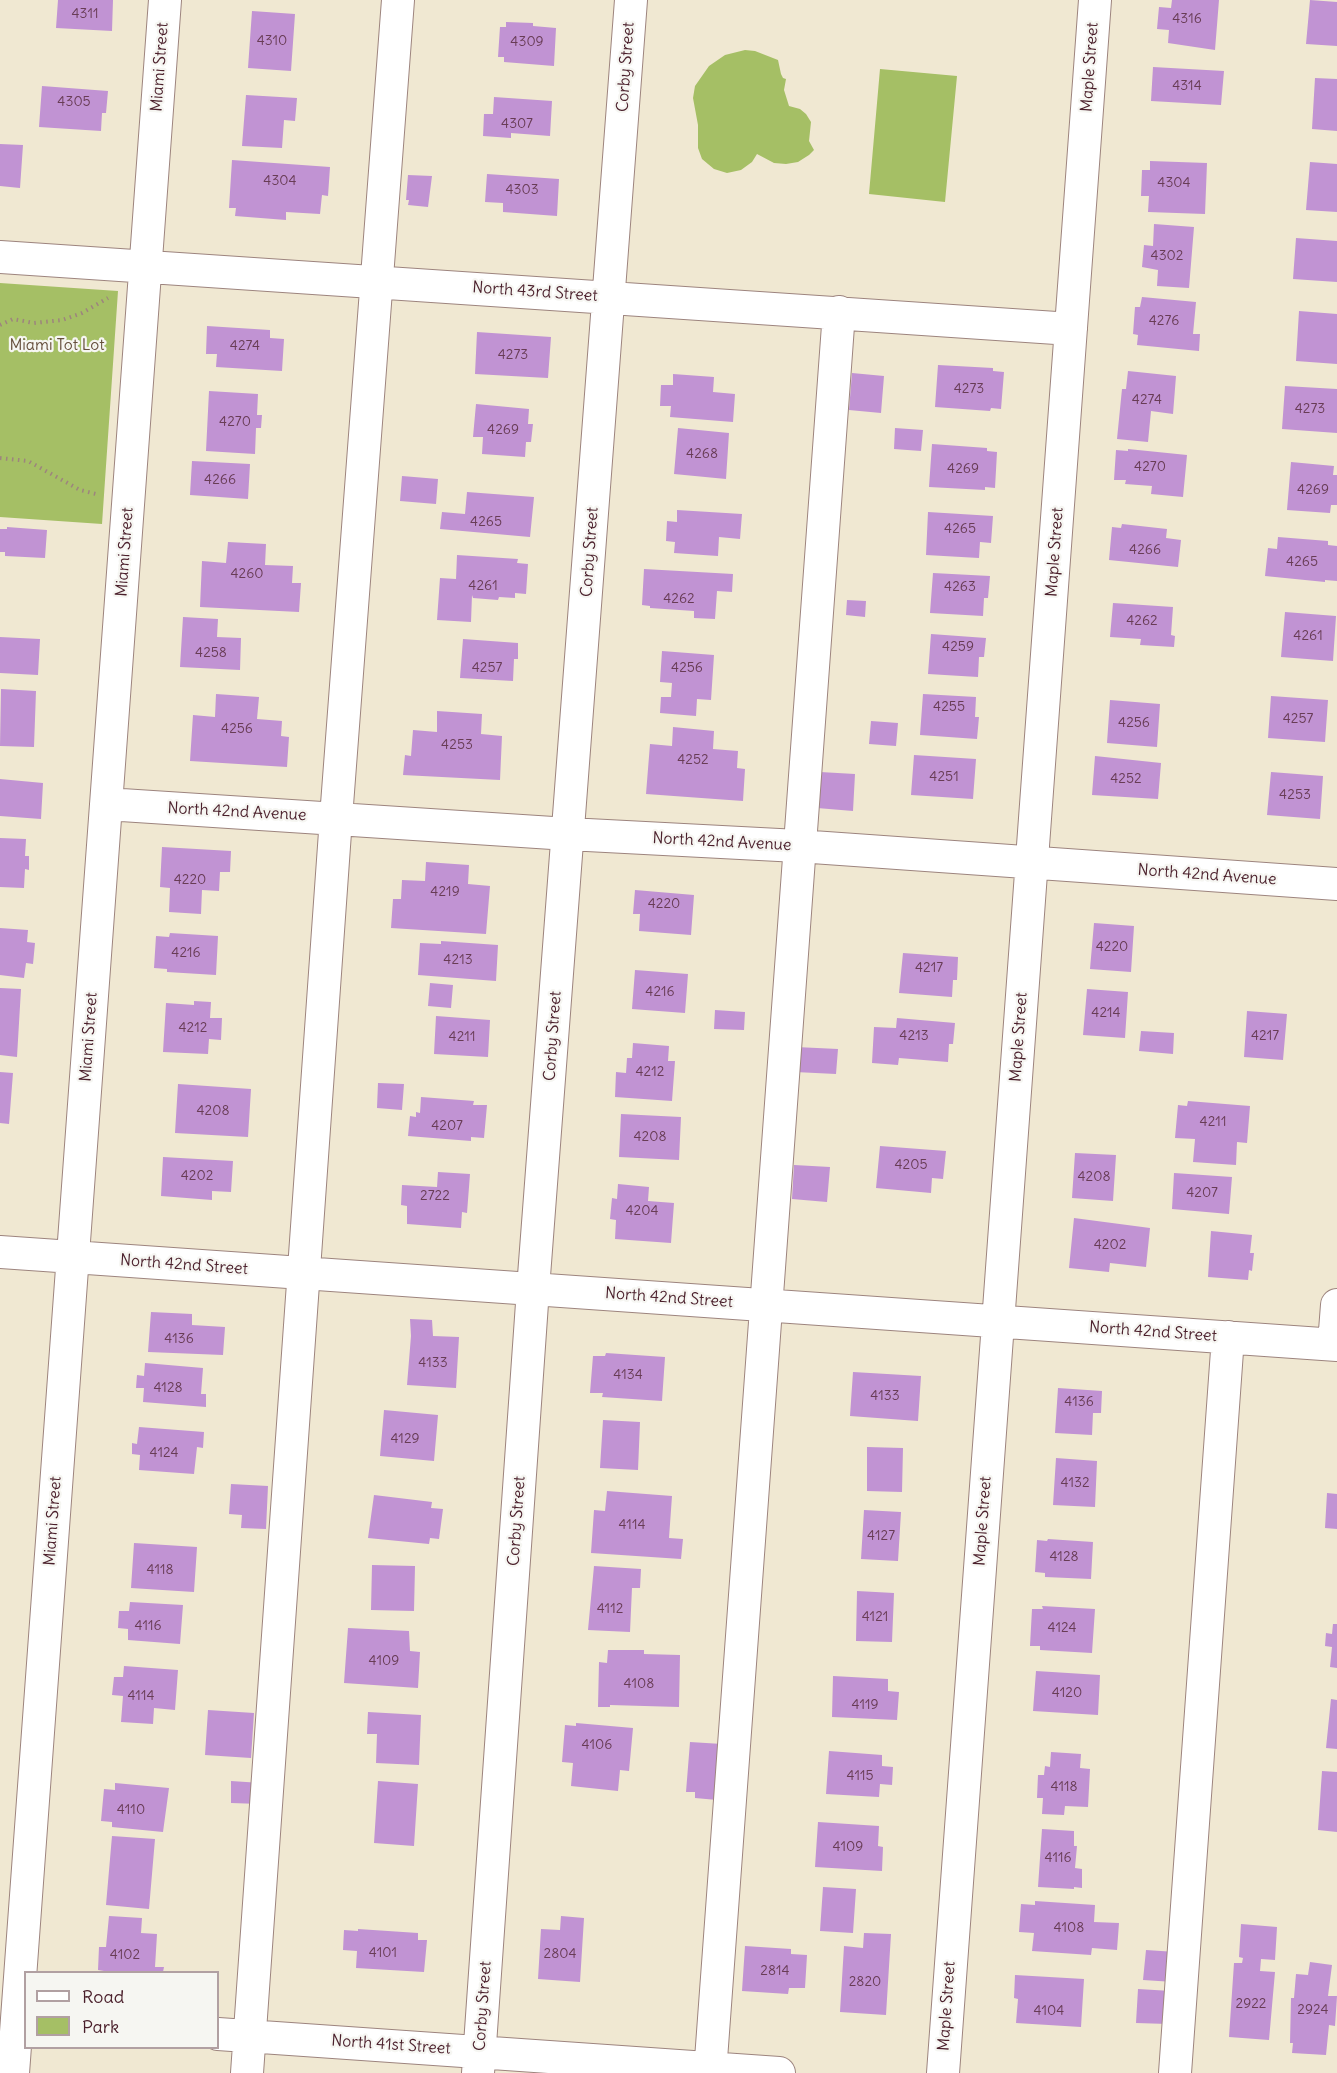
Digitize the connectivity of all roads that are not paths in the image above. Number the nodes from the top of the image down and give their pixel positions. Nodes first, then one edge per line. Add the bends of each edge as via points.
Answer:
1 (165, 0) edge
2 (398, 0) edge
3 (631, 0) edge
4 (1095, 0) edge
5 (0, 257) edge
6 (145, 267) junction
7 (377, 281) junction
8 (609, 296) junction
9 (839, 312) junction
10 (1071, 329) junction
11 (106, 804) junction
12 (336, 818) junction
13 (568, 834) junction
14 (798, 846) junction
15 (1032, 863) junction
16 (1337, 884) edge
17 (0, 1252) edge
18 (73, 1257) junction
19 (304, 1274) junction
20 (533, 1289) junction
21 (765, 1305) junction
22 (1337, 1305) edge
23 (997, 1321) junction
24 (1228, 1337) junction
25 (1336, 1345) edge
26 (14, 2020) edge
27 (219, 2034) edge
28 (250, 2036) junction
29 (479, 2062) edge
30 (710, 2071) edge
31 (13, 2073) edge
32 (247, 2073) edge
33 (779, 2073) edge
34 (942, 2073) edge
35 (1175, 2073) edge

1 - 6 street, Miami Street
2 - 7 street
3 - 8 street, Corby Street
4 - 10 street, Maple Street
5 - 6 street, North 43rd Street
6 - 7 street, North 43rd Street
6 - 11 street, Miami Street
7 - 8 street, North 43rd Street
7 - 12 street
8 - 9 street, North 43rd Street
8 - 13 street, Corby Street
9 - 10 street, North 43rd Street
9 - 14 street
10 - 15 street, Maple Street
11 - 12 street, North 42nd Avenue
11 - 18 street, Miami Street
12 - 13 street, North 42nd Avenue
12 - 19 street
13 - 14 street, North 42nd Avenue
13 - 20 street, Corby Street
14 - 15 street, North 42nd Avenue
14 - 21 street
15 - 16 street, North 42nd Avenue
15 - 23 street, Maple Street
17 - 18 street, North 42nd Street
18 - 19 street, North 42nd Street
18 - 26 street, Miami Street
19 - 20 street, North 42nd Street
19 - 28 street
20 - 21 street, North 42nd Street
20 - 29 street, Corby Street
21 - 23 street, North 42nd Street
21 - 30 street
22 - 25 street
23 - 24 street, North 42nd Street
23 - 34 street, Maple Street
24 - 25 street, North 42nd Street
24 - 35 street
26 - 31 street, Miami Street
27 - 28 street, North 41st Street
28 - 29 street, North 41st Street
28 - 32 street
29 - 30 street, North 41st Street
30 - 33 street, North 41st Street

